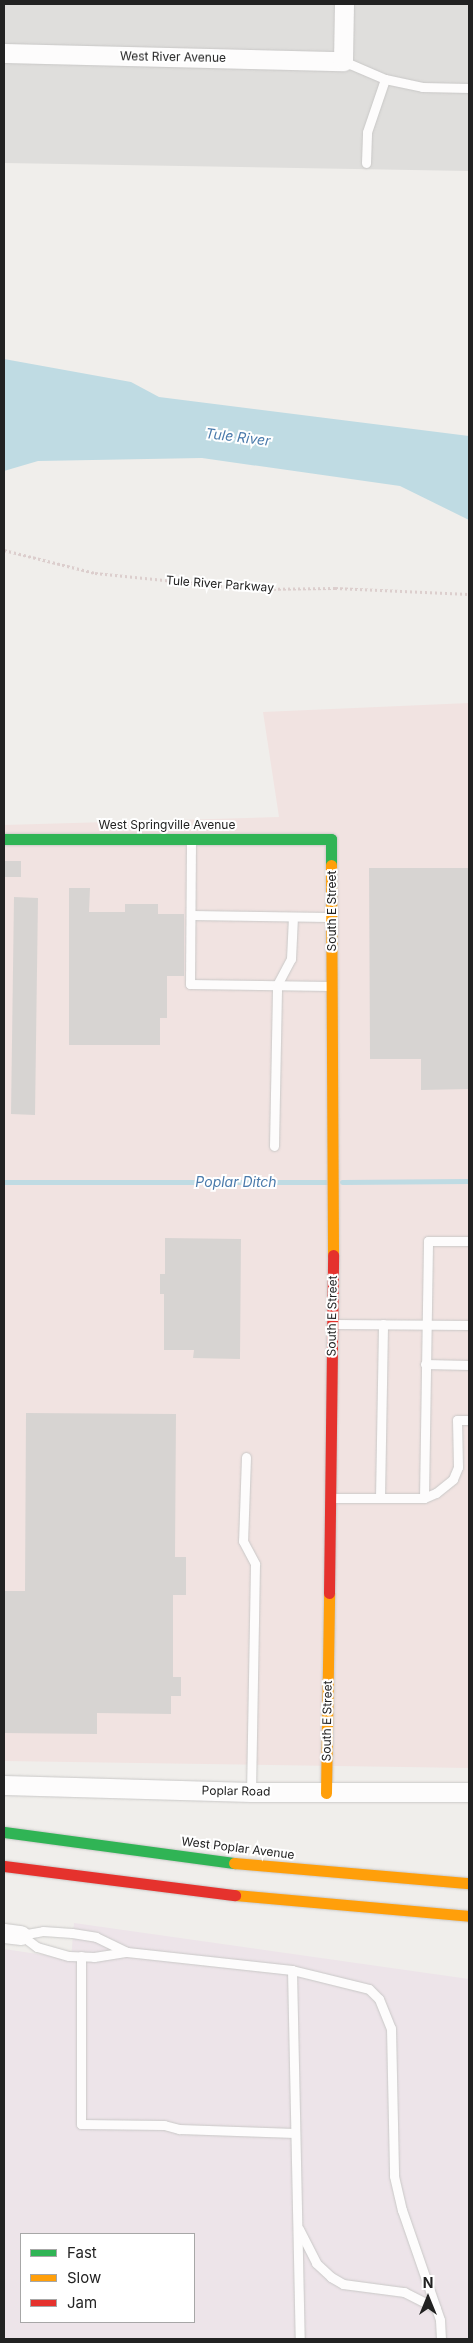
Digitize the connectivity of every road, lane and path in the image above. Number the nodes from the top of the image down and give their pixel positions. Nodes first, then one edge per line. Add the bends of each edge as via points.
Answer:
1 (344, 4) edge
2 (4, 53) edge
3 (343, 61) junction
4 (385, 79) junction
5 (469, 88) edge
6 (366, 163) dead end
7 (4, 550) edge
8 (469, 594) edge
9 (4, 839) edge
10 (191, 839) junction
11 (331, 839) joint
12 (191, 915) junction
13 (292, 916) junction
14 (331, 917) junction
15 (277, 985) junction
16 (332, 986) junction
17 (274, 1146) dead end
18 (469, 1241) edge
19 (332, 1324) junction
20 (383, 1324) junction
21 (426, 1324) junction
22 (469, 1325) edge
23 (425, 1364) junction
24 (469, 1365) edge
25 (469, 1420) edge
26 (246, 1457) dead end
27 (330, 1498) junction
28 (380, 1498) junction
29 (424, 1498) junction
30 (4, 1785) edge
31 (251, 1792) junction
32 (469, 1792) edge
33 (326, 1793) junction
34 (4, 1832) edge
35 (4, 1866) edge
36 (469, 1883) edge
37 (469, 1916) edge
38 (12, 1934) edge
39 (127, 1952) junction
40 (81, 1956) junction
41 (292, 1970) junction
42 (295, 2132) junction
43 (298, 2225) junction
44 (436, 2308) junction
45 (300, 2339) edge
46 (441, 2339) edge

1 - 3 street
2 - 3 street, West River Avenue
3 - 4 lane
4 - 5 lane via 422,87
4 - 6 lane via 364,146
7 - 8 path, Tule River Parkway via 94,573 253,589 335,588
9 - 10 street, West Springville Avenue
10 - 11 street, West Springville Avenue
10 - 12 lane
11 - 14 street, South E Street
12 - 13 lane
12 - 15 lane via 190,984
13 - 14 lane
13 - 15 lane via 291,959
14 - 16 street, South E Street
15 - 16 lane
15 - 17 lane
16 - 19 street, South E Street
18 - 21 lane via 428,1241
19 - 20 lane
19 - 27 street, South E Street
20 - 21 lane
20 - 28 lane
21 - 22 lane
21 - 23 lane
23 - 24 lane
23 - 29 lane
25 - 29 lane via 457,1420 458,1467 453,1479
26 - 31 lane via 243,1542 254,1564
27 - 28 lane
27 - 33 street, South E Street
28 - 29 lane
30 - 31 street, Poplar Road
31 - 33 street, Poplar Road
32 - 33 street, Poplar Road
34 - 36 street, West Poplar Avenue via 268,1867
35 - 37 street via 240,1896
38 - 39 lane via 72,1933 96,1937
38 - 40 lane via 37,1947
39 - 40 lane
39 - 41 lane
40 - 42 lane via 81,2124
41 - 42 lane
41 - 44 lane via 369,1989 386,2010 391,2038 394,2176 402,2210
42 - 43 lane
43 - 44 lane via 316,2263 331,2277 343,2284 404,2292
43 - 45 lane
44 - 46 lane

